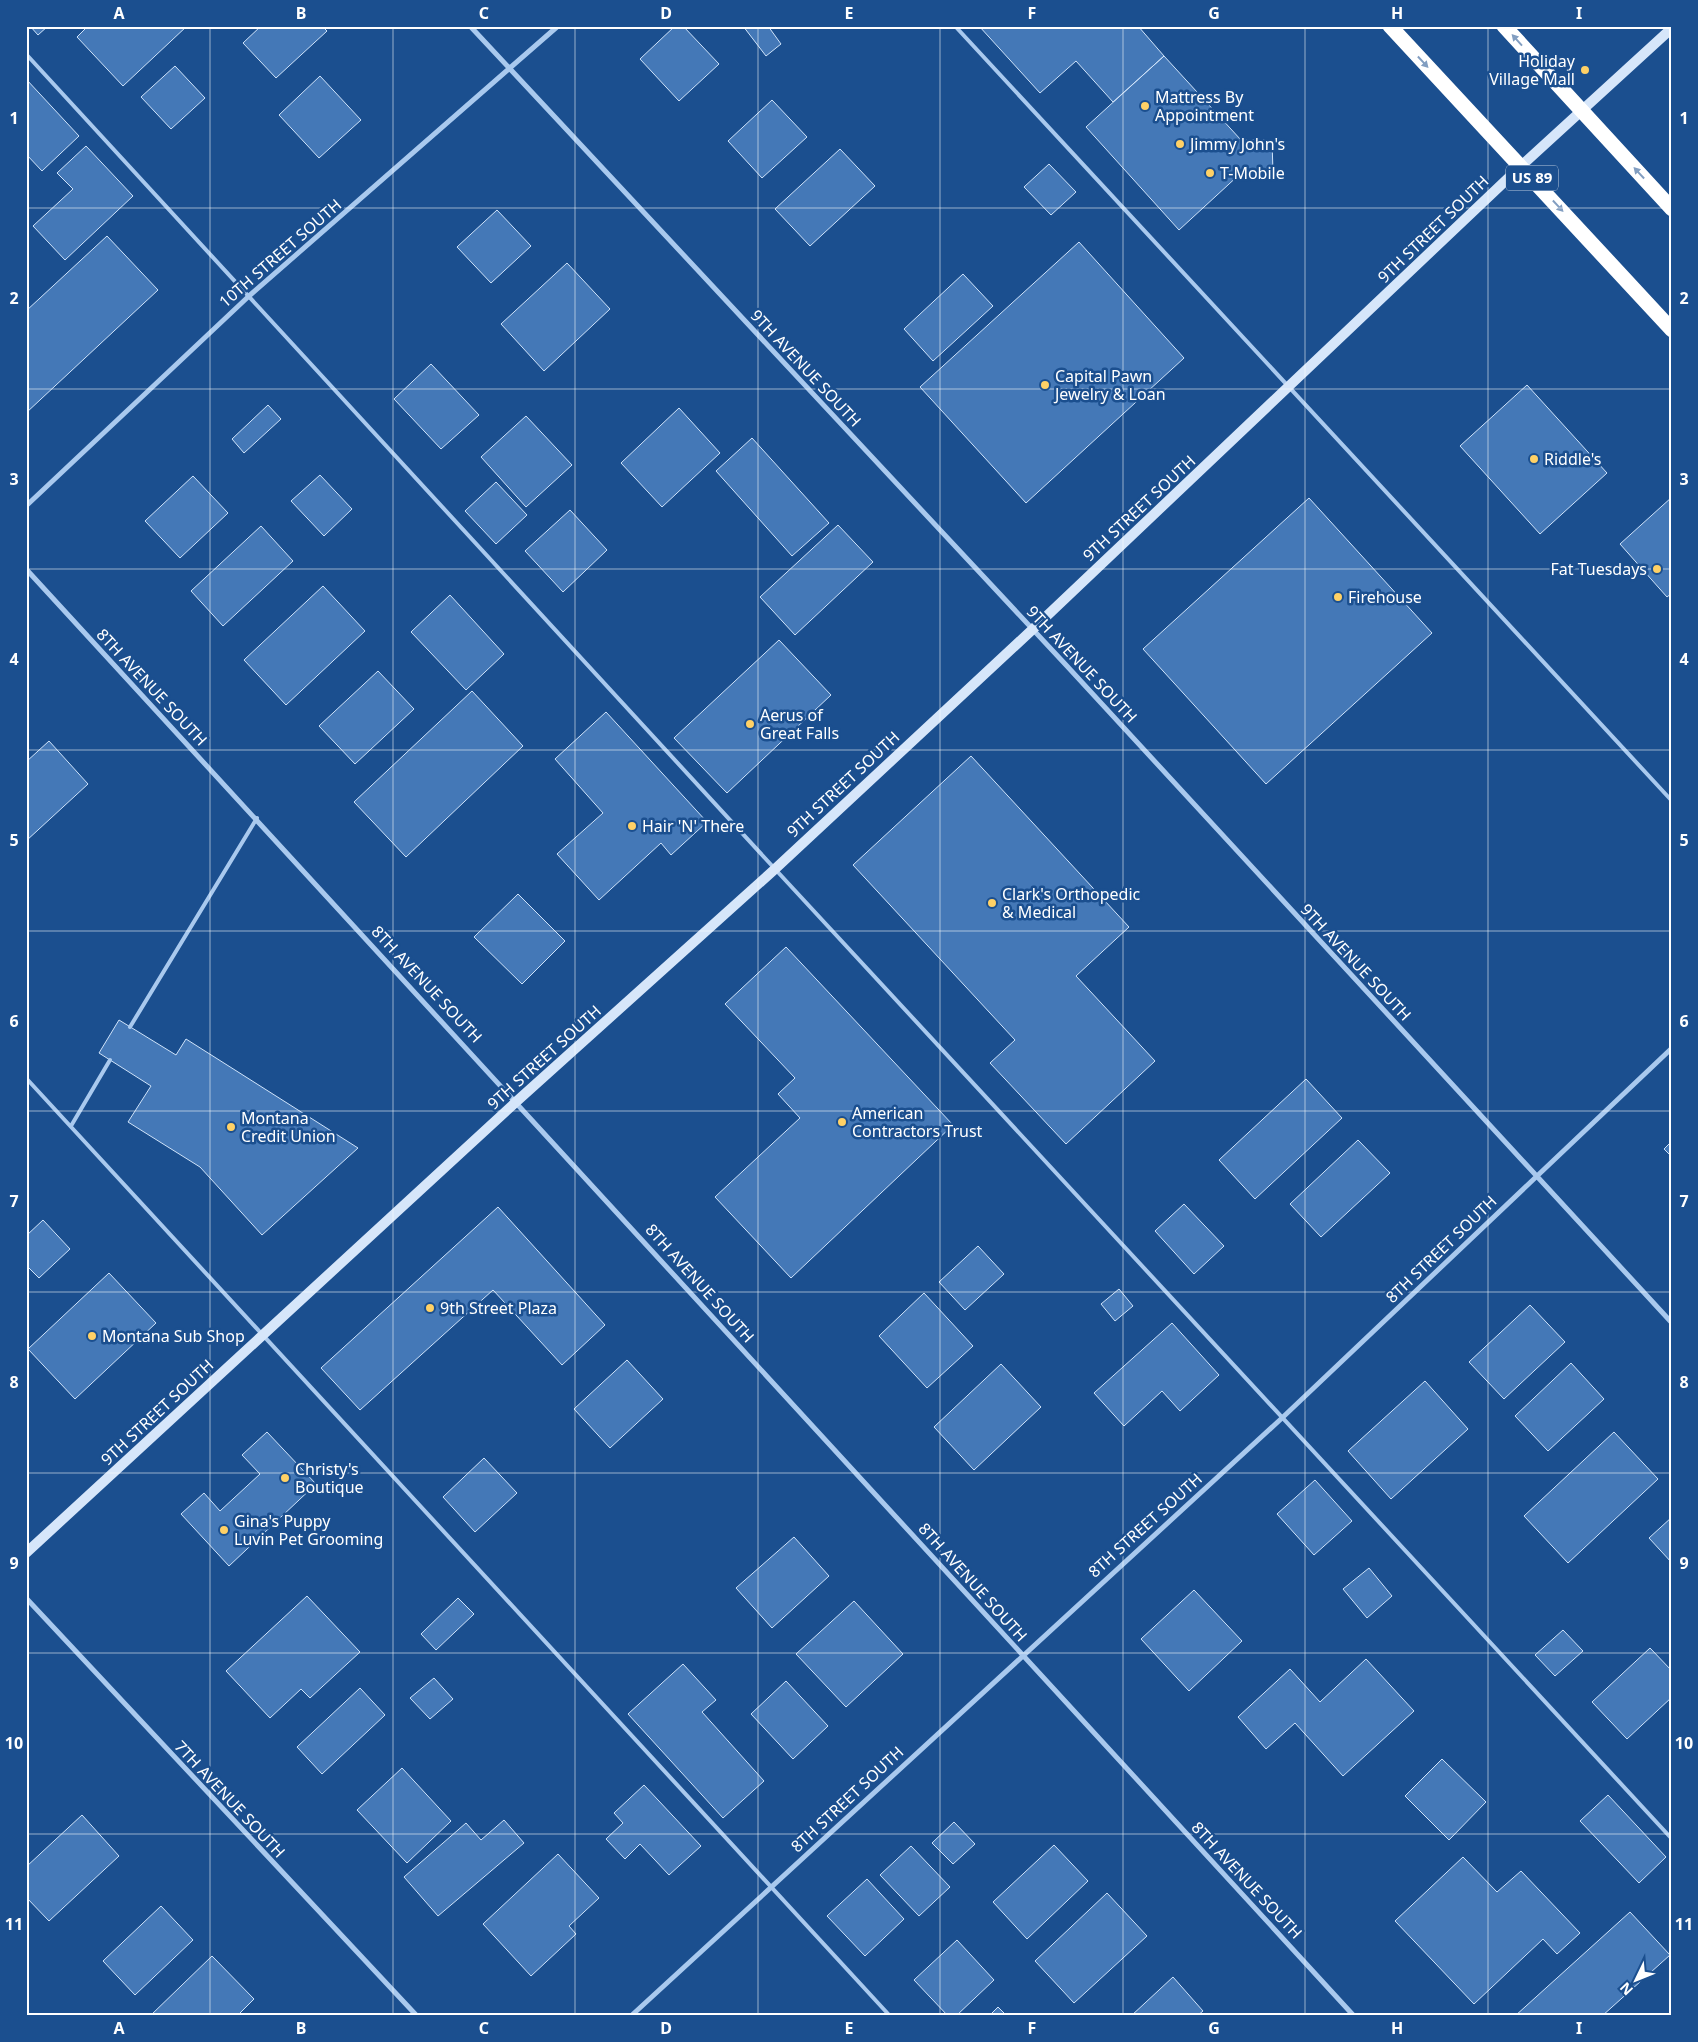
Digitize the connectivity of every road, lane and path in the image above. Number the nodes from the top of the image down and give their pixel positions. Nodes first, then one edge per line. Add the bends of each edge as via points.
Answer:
1 (470, 26) edge
2 (558, 26) edge
3 (955, 26) edge
4 (1390, 26) edge
5 (1504, 26) edge
6 (1672, 28) edge
7 (26, 54) edge
8 (510, 70) junction
9 (1581, 111) junction
10 (1521, 166) junction
11 (1672, 209) edge
12 (249, 296) junction
13 (1672, 330) edge
14 (1288, 388) junction
15 (26, 506) edge
16 (26, 568) edge
17 (1033, 628) junction
18 (1672, 801) edge
19 (257, 818) junction
20 (775, 869) junction
21 (130, 1027) dead end
22 (1672, 1048) edge
23 (110, 1060) dead end
24 (26, 1078) edge
25 (517, 1101) junction
26 (70, 1126) junction
27 (1536, 1176) junction
28 (1672, 1323) edge
29 (263, 1335) junction
30 (1282, 1418) junction
31 (26, 1553) edge
32 (26, 1598) edge
33 (1022, 1654) junction
34 (1672, 1839) edge
35 (771, 1886) junction
36 (417, 2016) edge
37 (631, 2016) edge
38 (890, 2016) edge
39 (1354, 2016) edge

1 - 8 street, 9TH AVENUE SOUTH
2 - 8 street, 10TH STREET SOUTH
3 - 14 lane
4 -> 10 highway, US 89
9 -> 5 highway
6 - 9 main road, 9TH STREET SOUTH
7 - 12 lane
8 - 12 street, 10TH STREET SOUTH
8 - 17 street, 9TH AVENUE SOUTH
9 - 10 main road, 9TH STREET SOUTH
11 -> 9 highway
10 -> 13 highway, US 89
10 - 14 main road, 9TH STREET SOUTH
12 - 15 street, 10TH STREET SOUTH
12 - 20 lane
14 - 17 main road, 9TH STREET SOUTH
14 - 18 lane
16 - 19 street, 8TH AVENUE SOUTH
17 - 20 main road, 9TH STREET SOUTH
17 - 27 street, 9TH AVENUE SOUTH
19 - 21 lane
19 - 25 street, 8TH AVENUE SOUTH
20 - 25 main road, 9TH STREET SOUTH
20 - 30 lane
22 - 27 street, 8TH STREET SOUTH
23 - 26 lane
24 - 26 lane
25 - 29 main road, 9TH STREET SOUTH
25 - 33 street, 8TH AVENUE SOUTH
26 - 29 lane
27 - 28 street, 9TH AVENUE SOUTH
27 - 30 street, 8TH STREET SOUTH
29 - 31 main road, 9TH STREET SOUTH
29 - 35 lane
30 - 33 street, 8TH STREET SOUTH
30 - 34 lane
32 - 36 street, 7TH AVENUE SOUTH
33 - 35 street, 8TH STREET SOUTH
33 - 39 street, 8TH AVENUE SOUTH
35 - 37 street, 8TH STREET SOUTH
35 - 38 lane

